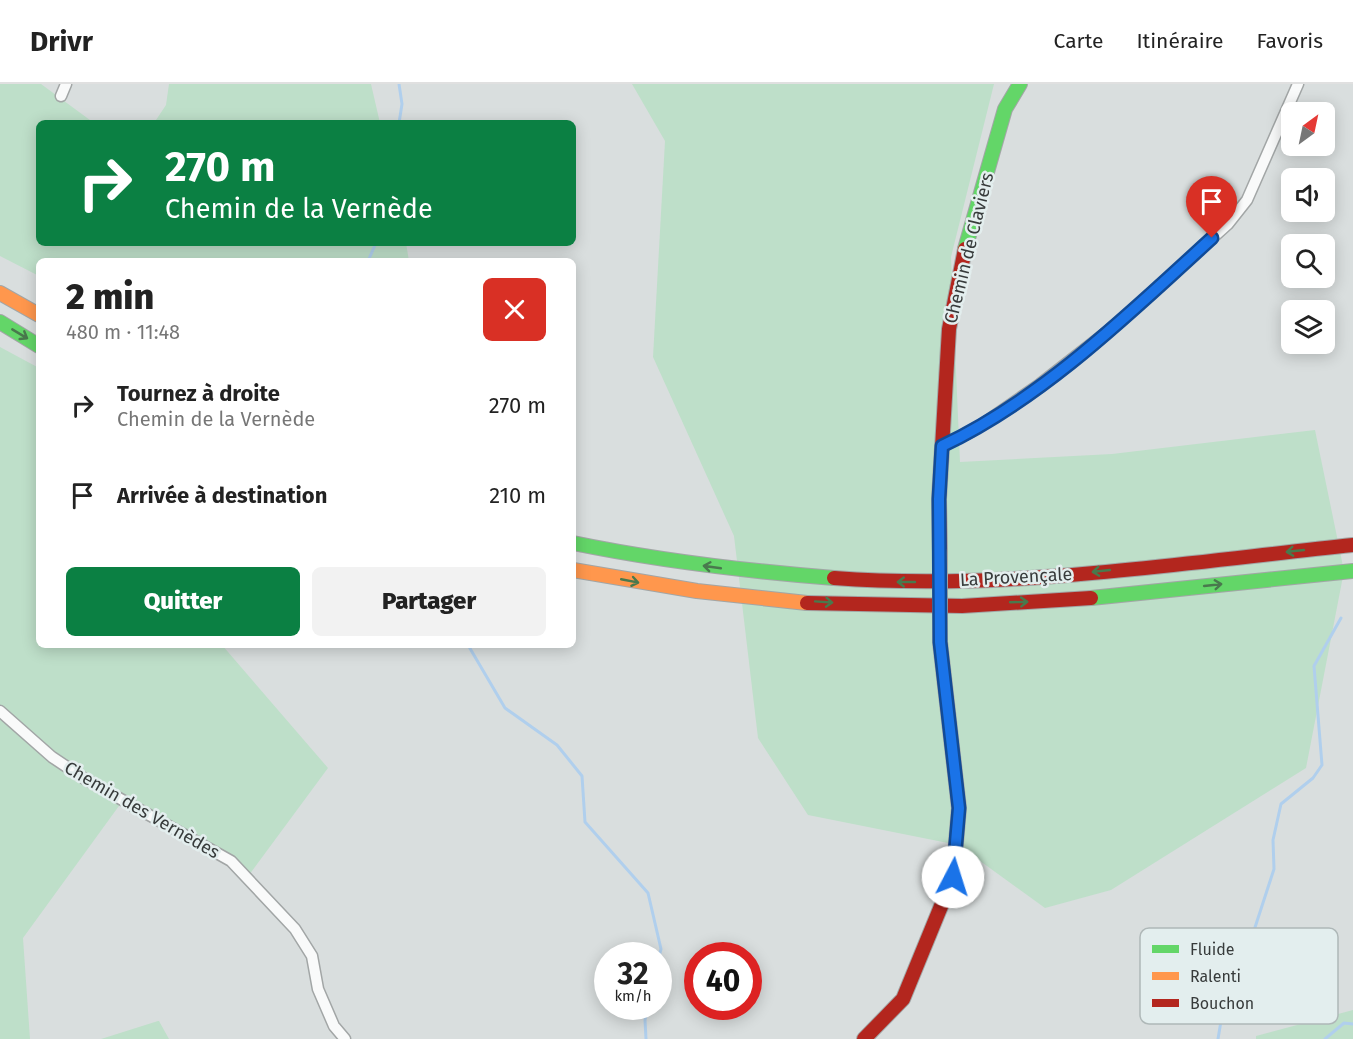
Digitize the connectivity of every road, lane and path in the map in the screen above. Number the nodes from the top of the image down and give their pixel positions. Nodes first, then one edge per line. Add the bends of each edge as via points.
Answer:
1 (66, 84) edge
2 (1020, 84) edge
3 (1298, 84) edge
4 (61, 96) dead end
5 (0, 292) edge
6 (36, 313) edge
7 (0, 322) edge
8 (36, 344) edge
9 (942, 446) junction
10 (576, 544) edge
11 (1353, 545) edge
12 (1353, 570) edge
13 (576, 571) edge
14 (0, 711) edge
15 (345, 1039) edge
16 (864, 1039) edge

1 - 4 street
2 - 9 main road, Chemin de Claviers via 1005,110 964,252 949,329
3 - 9 street via 1247,200 1228,224 1117,324 1049,378 972,432
5 - 6 main road
7 -> 8 main road
9 - 16 main road, Chemin de Claviers, bridge via 940,642 959,808 953,877 903,999
11 -> 10 main road, La Provençale via 1064,575 904,583 746,571 651,559
13 -> 12 main road, La Provençale via 745,598 905,607 1063,601
14 - 15 street, Chemin des Vernèdes via 52,757 84,779 231,861 296,929 312,957 318,989 334,1026

